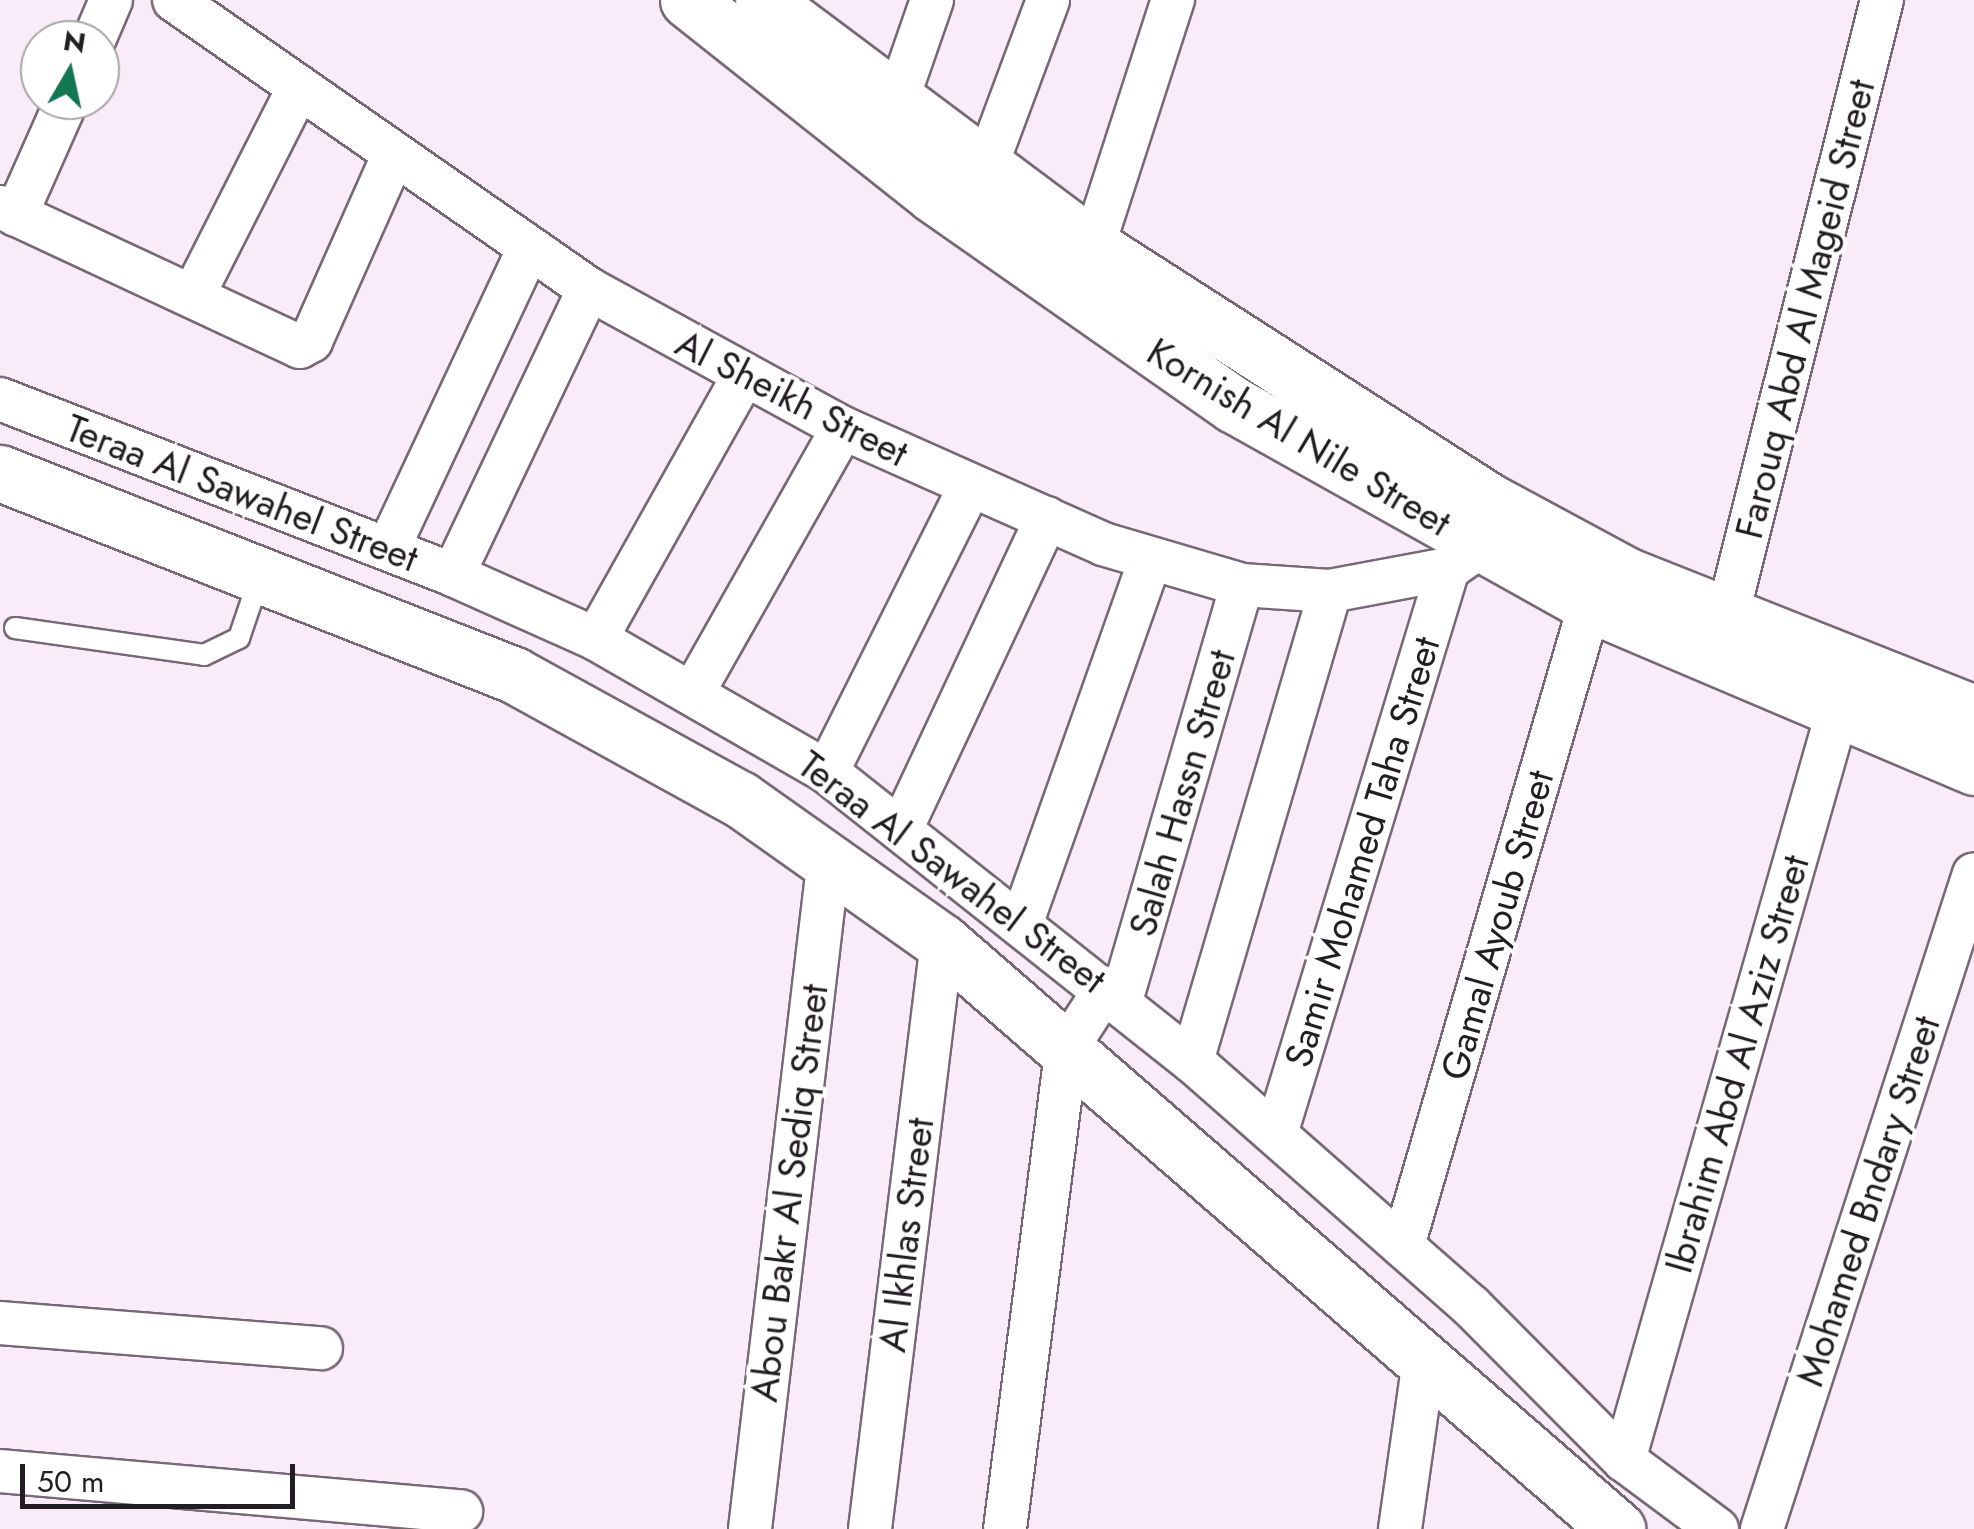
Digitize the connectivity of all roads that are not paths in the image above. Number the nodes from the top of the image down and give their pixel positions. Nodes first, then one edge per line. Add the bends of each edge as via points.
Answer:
1 (174, 0) edge
2 (688, 0) edge
3 (932, 0) edge
4 (1048, 0) edge
5 (1173, 0) edge
6 (1882, 0) edge
7 (778, 5) edge
8 (300, 88) junction
9 (897, 102) junction
10 (56, 120) edge
11 (392, 158) junction
12 (986, 167) junction
13 (8, 211) edge
14 (1093, 247) junction
15 (528, 250) junction
16 (589, 289) junction
17 (193, 296) junction
18 (742, 377) junction
19 (0, 400) edge
20 (843, 428) junction
21 (1384, 464) junction
22 (0, 473) edge
23 (970, 487) junction
24 (1047, 518) junction
25 (388, 550) junction
26 (1464, 558) junction
27 (1150, 560) junction
28 (261, 574) junction
29 (453, 574) junction
30 (1242, 586) junction
31 (1330, 591) junction
32 (1590, 604) junction
33 (1727, 617) junction
34 (15, 628) dead end
35 (596, 639) junction
36 (694, 691) junction
37 (1843, 692) junction
38 (1974, 713) edge
39 (1974, 767) edge
40 (827, 772) junction
41 (903, 825) junction
42 (829, 858) junction
43 (1974, 874) edge
44 (1023, 919) junction
45 (942, 942) junction
46 (1114, 995) junction
47 (1067, 1048) junction
48 (1192, 1060) junction
49 (1276, 1134) junction
50 (1403, 1246) junction
51 (0, 1323) edge
52 (321, 1348) dead end
53 (1426, 1354) junction
54 (1624, 1460) junction
55 (0, 1470) edge
56 (461, 1511) dead end
57 (750, 1529) edge
58 (870, 1529) edge
59 (1005, 1529) edge
60 (1400, 1529) edge
61 (1617, 1529) edge
62 (1717, 1529) edge
63 (1762, 1529) edge

1 - 8 street, Al Sheikh Street
2 - 21 main road, Kornish Al Nile Street via 1006,248 1234,405
3 - 9 street
4 - 12 street
5 - 14 street
6 - 33 street, Farouq Abd Al Mageid Street
7 - 9 main road, Kornish Al Nile Street
8 - 11 street, Al Sheikh Street
8 - 17 street
9 - 12 main road, Kornish Al Nile Street
10 - 13 street
11 - 15 street, Al Sheikh Street
11 - 17 street via 306,346
12 - 14 main road, Kornish Al Nile Street
13 - 17 street
14 - 21 main road, Kornish Al Nile Street
15 - 16 street, Al Sheikh Street
15 - 25 street
16 - 18 street, Al Sheikh Street
16 - 29 street
18 - 20 street, Al Sheikh Street
18 - 35 street
19 - 25 street, Teraa Al Sawahel Street
20 - 23 street, Al Sheikh Street
20 - 36 street
21 - 26 main road, Kornish Al Nile Street
21 - 33 main road, Kornish Al Nile Street
22 - 28 main road, Teraa Al Sawahel Street
23 - 24 street, Al Sheikh Street
23 - 40 street
24 - 27 street, Al Sheikh Street
24 - 41 street
25 - 29 street, Teraa Al Sawahel Street
26 - 31 street, Al Sheikh Street
26 - 32 main road, Kornish Al Nile Street
26 - 49 street, Samir Mohamed Taha Street
27 - 30 street, Al Sheikh Street
27 - 44 street
28 - 34 lane via 239,638 204,655
28 - 42 main road, Teraa Al Sawahel Street via 514,675 645,742
29 - 35 street, Teraa Al Sawahel Street
30 - 31 street, Al Sheikh Street
30 - 46 street, Salah Hassn Street
31 - 48 street
32 - 37 main road, Kornish Al Nile Street
32 - 50 street, Gamal Ayoub Street
33 - 37 main road, Kornish Al Nile Street
35 - 36 street, Teraa Al Sawahel Street
36 - 40 street, Teraa Al Sawahel Street
37 - 38 main road, Kornish Al Nile Street
37 - 39 main road, Kornish Al Nile Street
37 - 54 street, Ibrahim Abd Al Aziz Street
40 - 41 street, Teraa Al Sawahel Street
41 - 44 street, Teraa Al Sawahel Street
42 - 45 main road, Teraa Al Sawahel Street
42 - 57 street, Abou Bakr Al Sediq Street
43 - 63 street, Mohamed Bndary Street
44 - 46 street, Teraa Al Sawahel Street
45 - 47 main road, Teraa Al Sawahel Street
45 - 58 street, Al Ikhlas Street
46 - 47 street, Salah Hassn Street
46 - 48 street, Teraa Al Sawahel Street
47 - 53 main road, Teraa Al Sawahel Street
47 - 59 street
48 - 49 street, Teraa Al Sawahel Street
49 - 50 street, Teraa Al Sawahel Street
50 - 54 street, Teraa Al Sawahel Street
51 - 52 street
53 - 60 street
53 - 61 main road, Teraa Al Sawahel Street
54 - 62 street, Teraa Al Sawahel Street
55 - 56 street

